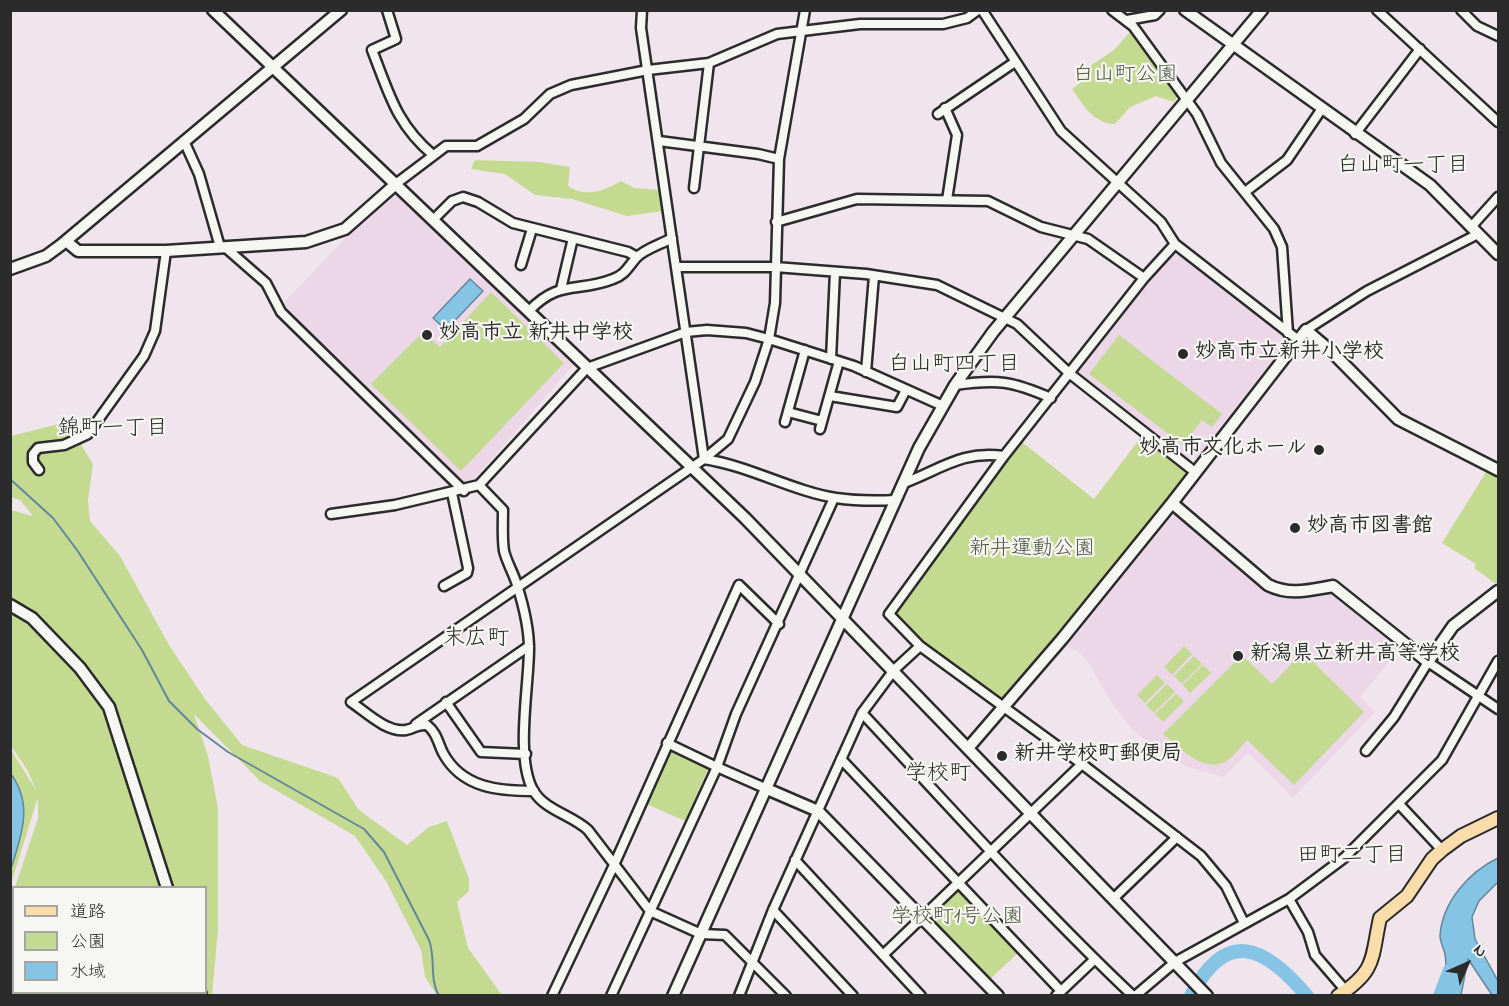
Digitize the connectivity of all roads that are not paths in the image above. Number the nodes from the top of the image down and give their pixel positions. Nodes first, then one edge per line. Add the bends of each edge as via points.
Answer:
1 (213, 10) edge
2 (341, 10) edge
3 (387, 10) edge
4 (642, 10) edge
5 (805, 10) edge
6 (980, 10) edge
7 (1112, 10) edge
8 (1160, 10) edge
9 (1185, 10) edge
10 (1262, 10) edge
11 (1377, 10) edge
12 (1461, 10) edge
13 (1388, 14) edge
14 (1127, 20) junction
15 (799, 32) junction
16 (1498, 36) edge
17 (1234, 46) junction
18 (1420, 49) junction
19 (1015, 62) junction
20 (709, 63) junction
21 (273, 68) junction
22 (648, 70) junction
23 (1188, 101) junction
24 (945, 108) junction
25 (1322, 110) junction
26 (938, 114) dead end
27 (1498, 122) edge
28 (1355, 134) junction
29 (184, 141) junction
30 (659, 141) junction
31 (699, 146) junction
32 (433, 155) junction
33 (779, 159) junction
34 (397, 183) junction
35 (1116, 183) junction
36 (694, 188) dead end
37 (1245, 192) junction
38 (1498, 197) edge
39 (947, 200) junction
40 (434, 219) junction
41 (776, 222) junction
42 (532, 229) junction
43 (1475, 231) junction
44 (1071, 236) junction
45 (573, 238) junction
46 (672, 238) junction
47 (66, 241) junction
48 (1175, 244) junction
49 (223, 248) junction
50 (166, 251) junction
51 (1498, 254) edge
52 (637, 257) junction
53 (521, 265) dead end
54 (678, 267) junction
55 (775, 267) junction
56 (10, 269) edge
57 (835, 272) junction
58 (874, 276) junction
59 (1144, 278) junction
60 (561, 289) junction
61 (529, 311) junction
62 (1005, 317) junction
63 (1306, 330) junction
64 (686, 332) junction
65 (1293, 336) junction
66 (769, 339) junction
67 (805, 350) junction
68 (835, 360) junction
69 (587, 368) junction
70 (866, 372) junction
71 (1069, 373) junction
72 (956, 385) junction
73 (906, 390) junction
74 (830, 396) junction
75 (1051, 398) junction
76 (943, 406) junction
77 (788, 412) junction
78 (785, 422) dead end
79 (1004, 456) junction
80 (704, 459) junction
81 (692, 465) junction
82 (39, 470) dead end
83 (1498, 470) edge
84 (1195, 472) junction
85 (904, 483) junction
86 (479, 485) junction
87 (464, 490) junction
88 (452, 493) junction
89 (834, 498) junction
90 (896, 500) junction
91 (1172, 503) junction
92 (332, 514) dead end
93 (800, 575) junction
94 (444, 586) dead end
95 (518, 587) junction
96 (1498, 591) edge
97 (10, 605) edge
98 (842, 616) junction
99 (779, 624) junction
100 (920, 645) junction
101 (529, 646) junction
102 (1428, 662) junction
103 (1498, 662) edge
104 (894, 670) junction
105 (1478, 697) junction
106 (446, 702) junction
107 (1002, 707) junction
108 (1498, 709) edge
109 (862, 712) junction
110 (416, 723) junction
111 (667, 743) junction
112 (969, 747) junction
113 (1366, 751) dead end
114 (526, 754) junction
115 (841, 759) junction
116 (1082, 764) junction
117 (717, 767) junction
118 (767, 789) junction
119 (534, 791) junction
120 (1399, 804) junction
121 (818, 811) junction
122 (1031, 811) junction
123 (1498, 818) edge
124 (1177, 837) junction
125 (1442, 850) junction
126 (991, 851) junction
127 (795, 860) junction
128 (614, 865) junction
129 (957, 883) junction
130 (166, 886) edge
131 (1114, 898) junction
132 (1289, 899) junction
133 (772, 910) junction
134 (650, 911) junction
135 (921, 918) junction
136 (1244, 923) junction
137 (701, 934) junction
138 (884, 955) junction
139 (1095, 959) junction
140 (754, 962) junction
141 (1175, 962) junction
142 (1204, 992) edge
143 (1058, 993) edge
144 (1342, 993) edge
145 (552, 996) edge
146 (610, 996) edge
147 (673, 996) edge
148 (739, 996) edge
149 (786, 996) edge
150 (853, 996) edge
151 (921, 996) edge
152 (998, 996) edge
153 (1134, 996) edge

1 - 21 street
2 - 21 street
3 - 32 street via 396,39 372,50 400,119 413,138
4 - 22 street
5 - 15 street
6 - 15 street via 943,24 860,24
6 - 19 street
7 - 14 street
8 - 14 street via 1155,15
9 - 17 street
10 - 17 street
11 - 13 street
12 - 16 street via 1477,26
13 - 18 street
14 - 23 street
15 - 20 street via 777,34
15 - 33 street
17 - 23 street
17 - 25 street
18 - 27 street
18 - 28 street
19 - 24 street
19 - 35 street via 1061,131
20 - 22 street
20 - 31 street
21 - 29 street
21 - 34 street
22 - 30 street
22 - 32 street via 571,85 550,94 524,119 477,146 446,146
23 - 35 street
23 - 37 street via 1221,163
24 - 26 street
24 - 39 street via 957,135
25 - 28 street
25 - 37 street via 1287,160
28 - 43 street via 1430,185
29 - 47 street
29 - 49 street
30 - 31 street
30 - 46 street
31 - 33 street
31 - 36 street
32 - 34 street
33 - 41 street
34 - 40 street
34 - 49 street via 345,229 322,238
35 - 44 street
35 - 48 street via 1161,222
37 - 65 street via 1274,229 1282,248
38 - 43 street
39 - 41 street via 857,199
39 - 44 street via 987,201 1041,227
40 - 42 street via 452,201 463,197
40 - 61 street
41 - 55 street
42 - 45 street
42 - 53 street
43 - 51 street
43 - 63 street
44 - 59 street via 1088,240
44 - 62 street
45 - 52 street
45 - 60 street
46 - 52 street
46 - 54 street
47 - 50 street via 78,251
47 - 56 street via 46,256
48 - 59 street
48 - 65 street
49 - 50 street
49 - 87 street via 267,283 281,312
50 - 82 street via 155,331 144,356 88,434 64,444 38,448 33,462
52 - 60 street via 632,266 614,279
54 - 55 street
54 - 64 street
55 - 57 street
55 - 66 street via 776,303
57 - 58 street
57 - 68 street
58 - 62 street via 937,285
58 - 70 street
59 - 71 street
60 - 61 street via 540,299
61 - 69 street
62 - 71 street
62 - 72 street
63 - 65 street
63 - 83 street via 1398,419
64 - 66 street via 746,333
64 - 69 street
64 - 80 street
65 - 84 street
66 - 67 street
66 - 80 street via 755,382 728,438
67 - 68 street
67 - 77 street
68 - 70 street
68 - 74 street
69 - 81 street
69 - 86 street
70 - 73 street
71 - 75 street
71 - 84 street
72 - 75 street via 993,380 1019,384
72 - 76 street
73 - 74 street via 897,407
73 - 76 street
74 - 77 street via 821,425
75 - 79 street
76 - 85 street
77 - 78 street
79 - 85 street via 985,453 959,458
79 - 100 street via 889,614
80 - 81 street
80 - 89 street via 733,464
81 - 93 street
81 - 95 street
84 - 91 street
85 - 90 street
86 - 87 street
86 - 95 street via 503,510 504,551
87 - 88 street
88 - 92 street
88 - 94 street via 468,568 467,573
89 - 90 street
89 - 93 street
90 - 98 street
91 - 102 street via 1268,585 1298,592 1333,586
91 - 107 street
93 - 98 street
93 - 99 street
95 - 101 street
95 - 110 street via 351,702 387,726 405,730
96 - 102 street via 1452,626
97 - 130 street via 32,618 80,668 109,707
98 - 104 street
98 - 118 street
99 - 111 street via 739,585
99 - 117 street via 736,714
100 - 104 street
100 - 107 street
101 - 106 street
101 - 114 street
102 - 105 street
102 - 113 street via 1394,717
103 - 105 street
104 - 109 street
104 - 112 street
105 - 108 street
105 - 120 street via 1442,760
106 - 110 street
106 - 114 street via 481,752
107 - 112 street
107 - 116 street
109 - 115 street
109 - 126 street
110 - 119 street via 431,728 444,755 469,781 508,791
111 - 117 street
111 - 128 street
112 - 122 street
114 - 119 street
115 - 121 street
115 - 129 street
116 - 122 street
116 - 124 street
117 - 118 street
117 - 134 street
118 - 121 street
118 - 137 street
119 - 128 street via 588,830
120 - 125 street
120 - 132 street via 1344,858
121 - 127 street
121 - 135 street
122 - 126 street
122 - 131 street
123 - 125 main road
124 - 131 street
124 - 136 street via 1201,856 1226,886
125 - 144 main road via 1407,896 1380,918 1374,958 1357,983
126 - 129 street
126 - 139 street
127 - 133 street
127 - 138 street
128 - 134 street
128 - 145 street
129 - 135 street
129 - 143 street
131 - 141 street
132 - 136 street
132 - 144 street via 1316,955
133 - 140 street
133 - 150 street
134 - 137 street
134 - 146 street
135 - 138 street
135 - 152 street
136 - 141 street
137 - 140 street via 725,935
137 - 147 street
138 - 151 street
139 - 143 street
139 - 153 street
140 - 148 street
140 - 149 street
141 - 142 street
141 - 153 street

